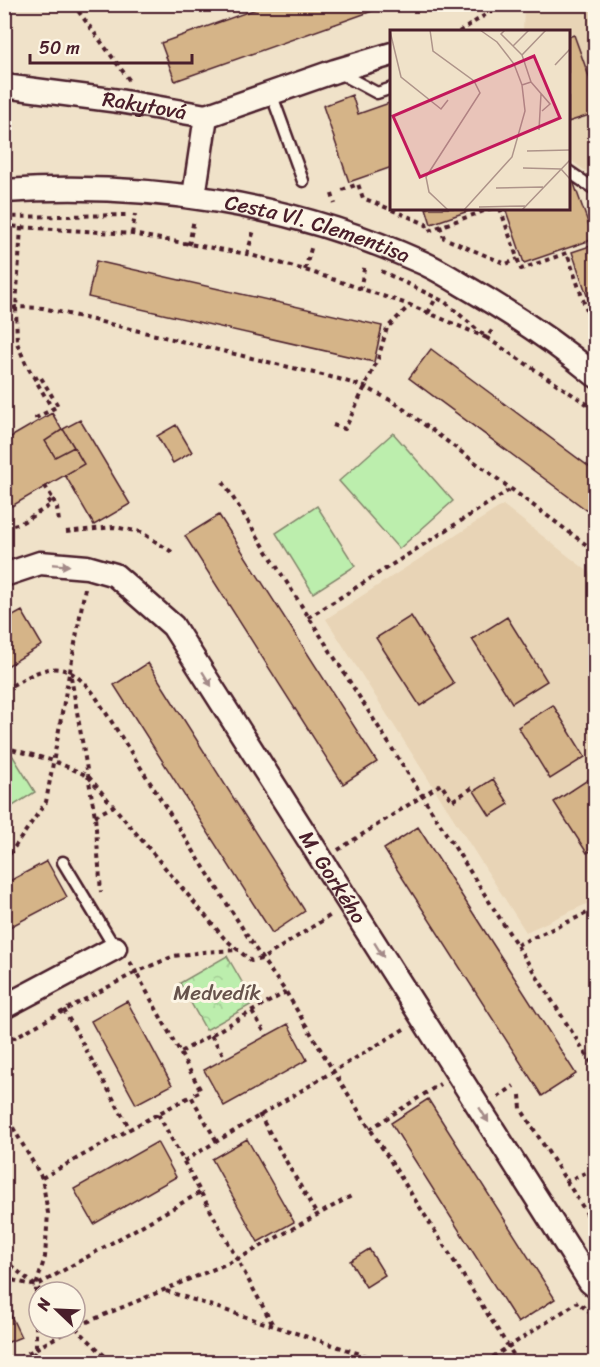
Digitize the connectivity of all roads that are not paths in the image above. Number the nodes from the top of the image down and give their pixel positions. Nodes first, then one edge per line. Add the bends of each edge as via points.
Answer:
1 (390, 55) edge
2 (335, 71) junction
3 (4, 86) edge
4 (390, 89) edge
5 (271, 93) junction
6 (206, 116) junction
7 (570, 172) edge
8 (303, 182) dead end
9 (596, 190) edge
10 (4, 191) edge
11 (194, 196) junction
12 (596, 376) edge
13 (4, 574) edge
14 (63, 862) dead end
15 (115, 948) joint
16 (4, 1007) edge
17 (596, 1287) edge

1 - 2 street
2 - 4 lane via 377,93
2 - 5 street
3 - 6 street, Rakytová
5 - 6 street
5 - 8 lane
6 - 11 street, Rakytová
7 - 9 lane
10 - 11 street, Cesta Vl. Clementisa via 113,188
11 - 12 street, Cesta Vl. Clementisa via 277,212 348,233 423,262 506,309
13 -> 17 street, M. Gorkého via 40,563 86,578 115,575 174,626
14 - 15 lane
15 - 16 street

